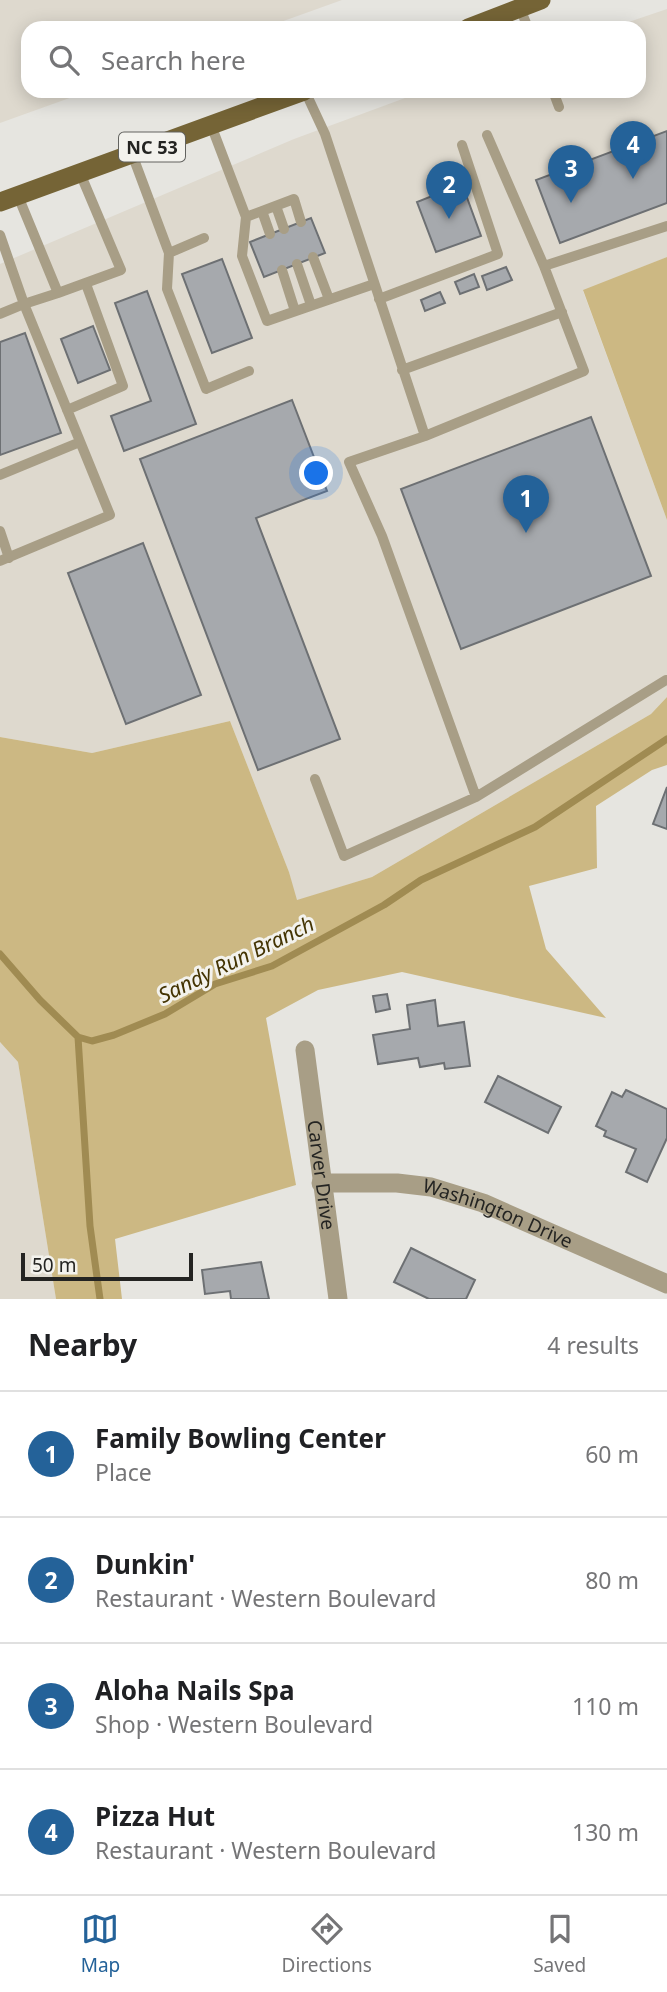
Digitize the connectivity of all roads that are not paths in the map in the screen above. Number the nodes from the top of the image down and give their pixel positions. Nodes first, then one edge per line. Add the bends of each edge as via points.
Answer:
1 (541, 0) edge
2 (520, 8) junction
3 (486, 21) edge
4 (525, 21) edge
5 (285, 98) edge
6 (308, 98) edge
7 (556, 98) edge
8 (559, 107) dead end
9 (211, 125) junction
10 (487, 135) dead end
11 (462, 145) dead end
12 (132, 154) junction
13 (80, 173) junction
14 (9, 199) edge
15 (276, 206) junction
16 (262, 211) junction
17 (246, 217) junction
18 (301, 222) dead end
19 (667, 226) edge
20 (284, 229) dead end
21 (270, 234) dead end
22 (0, 235) edge
23 (204, 238) dead end
24 (169, 253) junction
25 (313, 257) dead end
26 (297, 264) dead end
27 (544, 266) junction
28 (282, 270) dead end
29 (86, 284) junction
30 (374, 284) junction
31 (58, 293) junction
32 (330, 299) junction
33 (379, 299) junction
34 (24, 304) junction
35 (311, 305) junction
36 (295, 311) junction
37 (562, 312) junction
38 (0, 314) edge
39 (401, 370) junction
40 (249, 371) dead end
41 (67, 410) junction
42 (425, 436) junction
43 (80, 442) junction
44 (0, 475) edge
45 (0, 531) edge
46 (4, 559) edge
47 (666, 680) edge
48 (315, 779) dead end
49 (476, 797) junction
50 (305, 1050) dead end
51 (321, 1183) junction
52 (667, 1284) edge
53 (338, 1299) edge

1 - 2 main road
2 - 3 main road
2 - 4 lane
5 - 9 main road, NC 53
6 - 30 lane via 326,134
7 - 8 lane
9 - 12 main road, NC 53
9 - 17 lane
10 - 27 lane
11 - 33 lane via 498,254
12 - 13 main road, NC 53
12 - 24 lane
13 - 14 main road, NC 53
13 - 29 lane via 121,270
14 - 31 lane
15 - 16 lane
15 - 18 lane via 294,199
15 - 20 lane
16 - 17 lane
16 - 21 lane
17 - 36 lane via 242,256 267,321
19 - 27 lane
22 - 34 lane
23 - 24 lane
24 - 40 lane via 167,289 206,389
25 - 32 lane
26 - 35 lane
27 - 37 lane
28 - 36 lane
29 - 31 lane
29 - 41 lane via 123,386
30 - 32 lane
30 - 33 lane
31 - 34 lane
32 - 35 lane
33 - 39 lane
34 - 38 lane
34 - 41 lane
35 - 36 lane
37 - 39 lane
37 - 42 lane via 584,371
39 - 42 lane
41 - 43 lane
42 - 49 lane via 349,462 382,536
43 - 44 lane
43 - 46 lane via 110,515
45 - 46 lane
47 - 49 lane
48 - 49 lane via 344,856
50 - 51 street, Carver Drive
51 - 52 street, Washington Drive via 431,1187 482,1203
51 - 53 street, Carver Drive

